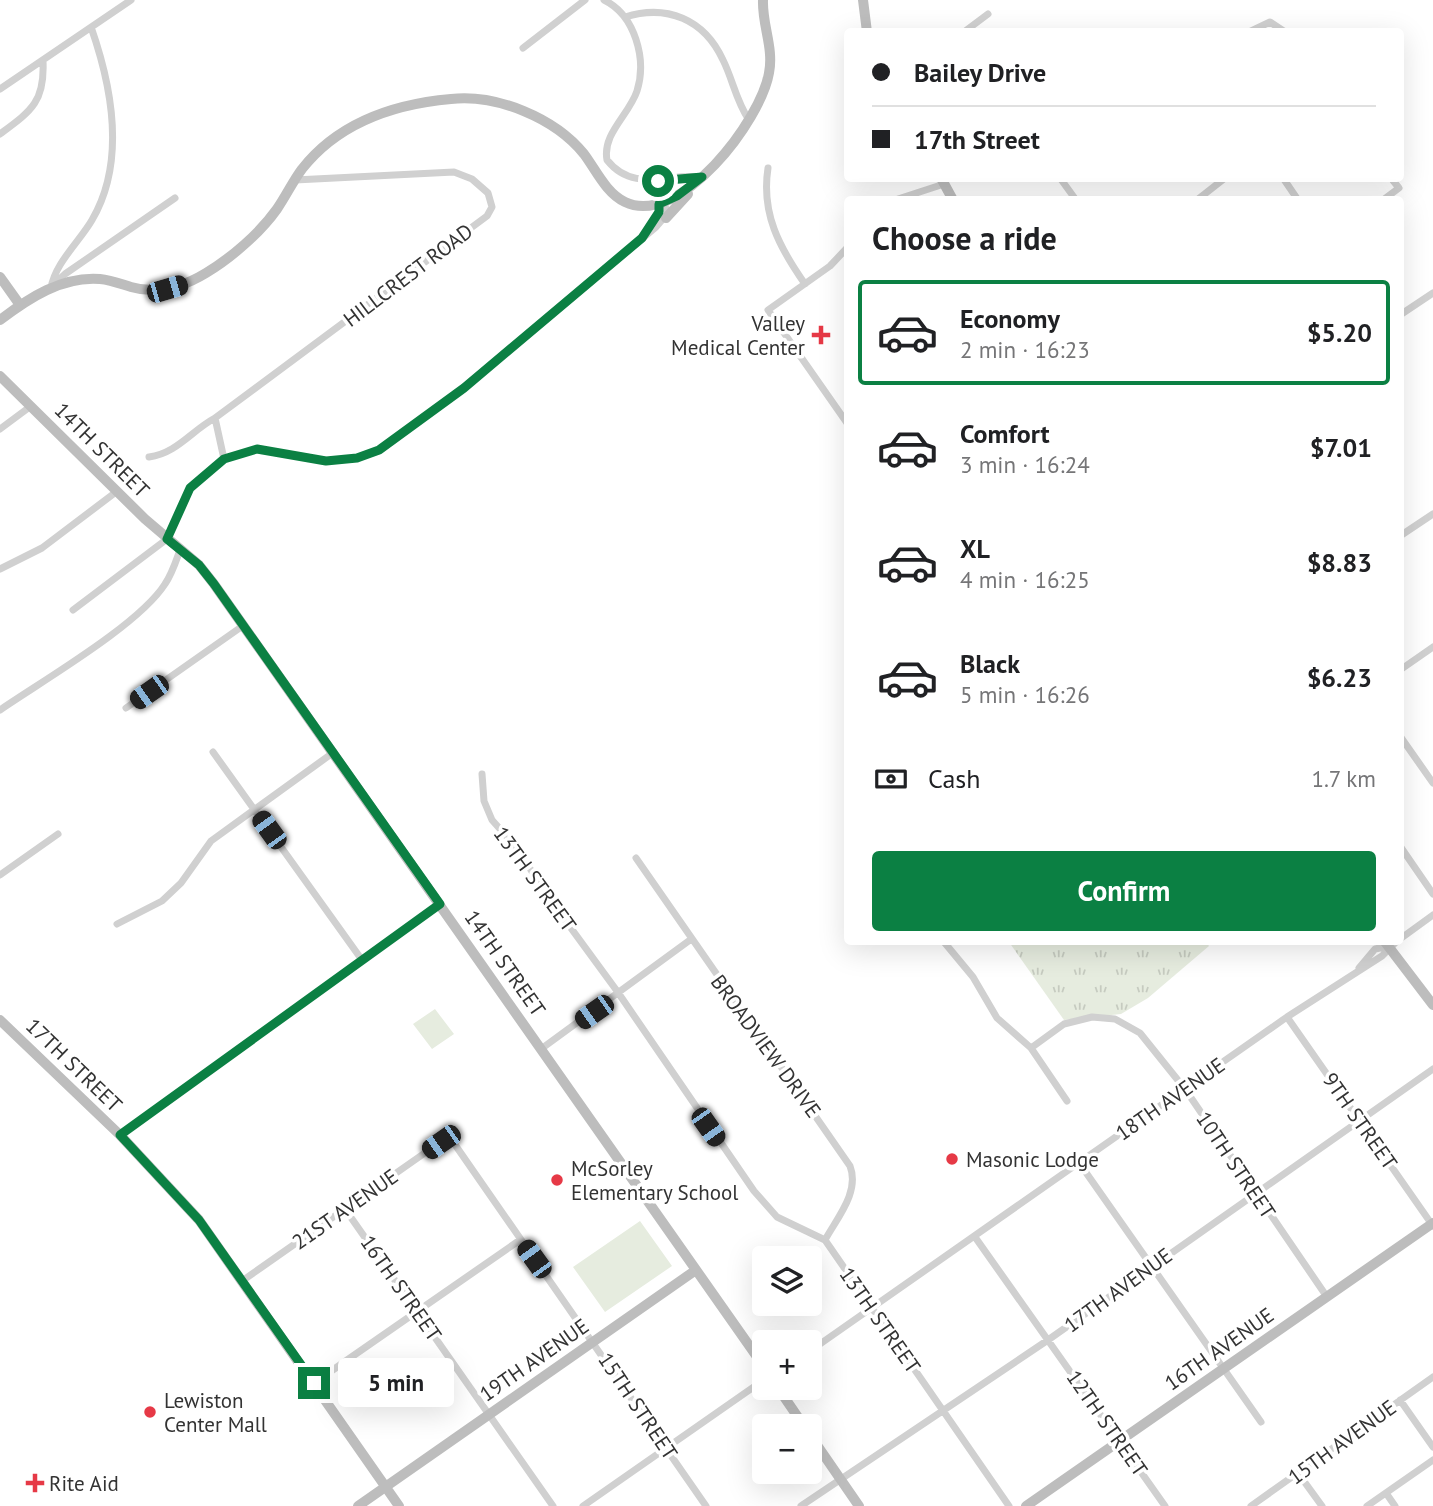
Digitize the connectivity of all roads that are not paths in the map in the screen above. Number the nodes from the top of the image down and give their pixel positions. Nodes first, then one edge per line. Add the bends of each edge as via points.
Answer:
1 (131, 0) edge
2 (584, 0) edge
3 (604, 0) edge
4 (763, 0) edge
5 (863, 0) edge
6 (988, 14) dead end
7 (625, 16) junction
8 (91, 27) junction
9 (866, 28) edge
10 (969, 28) edge
11 (1257, 28) edge
12 (1279, 28) edge
13 (523, 47) dead end
14 (43, 61) junction
15 (0, 89) edge
16 (749, 120) junction
17 (0, 134) edge
18 (768, 168) dead end
19 (702, 177) junction
20 (295, 180) junction
21 (940, 182) edge
22 (1220, 182) edge
23 (1394, 182) edge
24 (905, 196) edge
25 (1202, 196) edge
26 (1388, 196) edge
27 (175, 198) dead end
28 (661, 203) junction
29 (666, 218) junction
30 (649, 231) junction
31 (844, 250) edge
32 (0, 277) edge
33 (805, 284) junction
34 (51, 288) junction
35 (1433, 293) edge
36 (20, 305) junction
37 (1404, 312) edge
38 (0, 320) edge
39 (0, 376) edge
40 (31, 406) junction
41 (215, 418) junction
42 (844, 419) edge
43 (0, 429) edge
44 (149, 457) dead end
45 (224, 459) junction
46 (116, 492) junction
47 (1433, 513) edge
48 (1404, 533) edge
49 (167, 539) junction
50 (180, 550) junction
51 (0, 569) edge
52 (73, 610) dead end
53 (244, 625) junction
54 (1433, 647) edge
55 (1404, 667) edge
56 (126, 708) dead end
57 (0, 710) edge
58 (1404, 742) edge
59 (213, 752) dead end
60 (334, 752) junction
61 (482, 774) dead end
62 (1433, 782) edge
63 (254, 810) junction
64 (58, 834) dead end
65 (1404, 852) edge
66 (636, 858) dead end
67 (0, 875) edge
68 (1433, 894) edge
69 (440, 904) junction
70 (1433, 915) edge
71 (117, 924) dead end
72 (1404, 935) edge
73 (690, 940) junction
74 (946, 945) edge
75 (1386, 945) edge
76 (1395, 945) edge
77 (362, 960) junction
78 (617, 991) junction
79 (1433, 1005) edge
80 (1287, 1017) junction
81 (0, 1020) edge
82 (1031, 1048) junction
83 (541, 1049) junction
84 (1433, 1069) edge
85 (1185, 1089) junction
86 (1067, 1101) dead end
87 (1359, 1120) junction
88 (120, 1135) junction
89 (449, 1136) joint
90 (1080, 1164) junction
91 (1256, 1194) junction
92 (345, 1209) junction
93 (1433, 1224) edge
94 (975, 1237) junction
95 (520, 1240) junction
96 (825, 1240) junction
97 (1150, 1266) junction
98 (696, 1270) junction
99 (242, 1281) junction
100 (1327, 1297) junction
101 (871, 1308) junction
102 (418, 1312) junction
103 (1048, 1340) junction
104 (594, 1342) junction
105 (822, 1343) edge
106 (752, 1350) edge
107 (1224, 1368) junction
108 (1433, 1377) edge
109 (314, 1383) junction
110 (752, 1388) edge
111 (1399, 1400) junction
112 (944, 1411) junction
113 (489, 1414) junction
114 (1261, 1422) dead end
115 (1121, 1440) junction
116 (666, 1447) junction
117 (1433, 1447) edge
118 (822, 1452) edge
119 (1433, 1460) edge
120 (1298, 1473) junction
121 (842, 1481) junction
122 (386, 1487) junction
123 (1386, 1493) junction
124 (358, 1506) edge
125 (399, 1506) edge
126 (554, 1506) edge
127 (583, 1506) edge
128 (706, 1506) edge
129 (801, 1506) edge
130 (859, 1506) edge
131 (1009, 1506) edge
132 (1026, 1506) edge
133 (1165, 1506) edge
134 (1251, 1506) edge
135 (1322, 1506) edge
136 (1367, 1506) edge
137 (1395, 1506) edge

1 - 8 street
2 - 13 street
3 - 7 street
4 - 16 street via 771,63 765,89
5 - 9 street
6 - 10 street
7 - 16 street via 658,11 690,20 717,48
7 - 19 street via 638,48 640,69 637,90 608,140 607,160 619,172 639,179
8 - 14 street
8 - 34 street via 112,111 107,186
11 - 12 street via 1270,22
14 - 15 street
14 - 17 street via 37,102
16 - 19 street
18 - 33 street via 765,191 770,222
19 - 28 street
19 - 29 street
20 - 28 street via 313,155 361,120 419,103 463,98 542,119 582,151 620,199 635,206
20 - 34 street via 276,211 254,234 189,282 159,291 101,279
20 - 41 street, HILLCREST ROAD via 454,172 482,186 492,207 487,216
21 - 24 street
22 - 25 street
23 - 26 street via 1399,188
27 - 34 street
28 - 29 street via 668,212
28 - 30 street
29 - 30 street
30 - 45 street via 464,388 379,450 326,461 257,449
31 - 33 street
32 - 36 street
33 - 42 street via 768,310
34 - 36 street
35 - 37 street
36 - 38 street
39 - 40 street, 14TH STREET
40 - 43 street
40 - 46 street, 14TH STREET
41 - 44 street via 170,452
41 - 45 street
45 - 49 street via 190,488
46 - 49 street, 14TH STREET
46 - 51 street via 42,548
47 - 48 street
49 - 50 street, 14TH STREET
49 - 52 street
50 - 53 street, 14TH STREET via 199,565
50 - 57 street via 165,585 146,605
53 - 56 street
53 - 60 street, 14TH STREET
54 - 55 street
58 - 62 street
59 - 63 street
60 - 63 street
60 - 69 street, 14TH STREET
61 - 78 street, 13TH STREET via 484,801 492,820 517,848
63 - 71 street via 211,841 162,901
63 - 77 street
64 - 67 street
65 - 68 street
66 - 73 street, BROADVIEW DRIVE
69 - 77 street
69 - 83 street, 14TH STREET
70 - 72 street, 18TH AVENUE
73 - 78 street
73 - 96 street, BROADVIEW DRIVE via 850,1166 854,1178 851,1191
74 - 82 street via 973,977 997,1018
75 - 80 street, 18TH AVENUE
76 - 79 street
77 - 88 street
78 - 83 street via 612,1000
78 - 96 street, 13TH STREET via 764,1204 786,1222
80 - 85 street, 18TH AVENUE
80 - 87 street, 9TH STREET
81 - 88 street, 17TH STREET
82 - 85 street, 10TH STREET via 1069,1022 1115,1019 1140,1032
82 - 86 street
83 - 98 street, 14TH STREET
84 - 87 street, 17TH AVENUE
85 - 90 street, 18TH AVENUE
85 - 91 street, 10TH STREET
87 - 91 street, 17TH AVENUE
87 - 93 street, 9TH STREET
88 - 99 street, 17TH STREET via 199,1220
89 - 92 street, 21ST AVENUE
89 - 95 street, 15TH STREET
90 - 94 street, 18TH AVENUE
90 - 97 street
91 - 97 street, 17TH AVENUE
91 - 100 street, 10TH STREET
92 - 99 street, 21ST AVENUE
92 - 102 street, 16TH STREET
93 - 100 street, 16TH AVENUE
94 - 101 street, 18TH AVENUE
94 - 103 street, 12TH STREET
95 - 102 street
95 - 104 street, 15TH STREET
96 - 101 street, 13TH STREET
97 - 103 street, 17TH AVENUE
97 - 107 street
98 - 104 street, 19TH AVENUE
98 - 106 street, 14TH STREET
99 - 109 street, 17TH STREET
100 - 107 street, 16TH AVENUE
101 - 105 street, 18TH AVENUE
101 - 112 street, 13TH STREET
102 - 109 street
102 - 113 street, 16TH STREET
103 - 112 street, 17TH AVENUE
103 - 115 street, 12TH STREET
104 - 113 street, 19TH AVENUE
104 - 116 street, 15TH STREET
107 - 114 street
107 - 115 street, 16TH AVENUE
108 - 111 street, 15TH AVENUE
109 - 122 street, 17TH STREET
110 - 116 street
111 - 117 street
111 - 120 street, 15TH AVENUE
112 - 121 street, 17TH AVENUE
112 - 131 street, 13TH STREET
113 - 122 street, 19TH AVENUE
113 - 126 street, 16TH STREET
115 - 132 street, 16TH AVENUE
115 - 133 street, 12TH STREET
116 - 127 street
116 - 128 street, 15TH STREET
118 - 121 street
119 - 123 street
120 - 134 street, 15TH AVENUE
120 - 135 street
121 - 129 street, 17TH AVENUE
121 - 130 street
122 - 124 street, 19TH AVENUE
122 - 125 street, 17TH STREET
123 - 136 street
123 - 137 street

